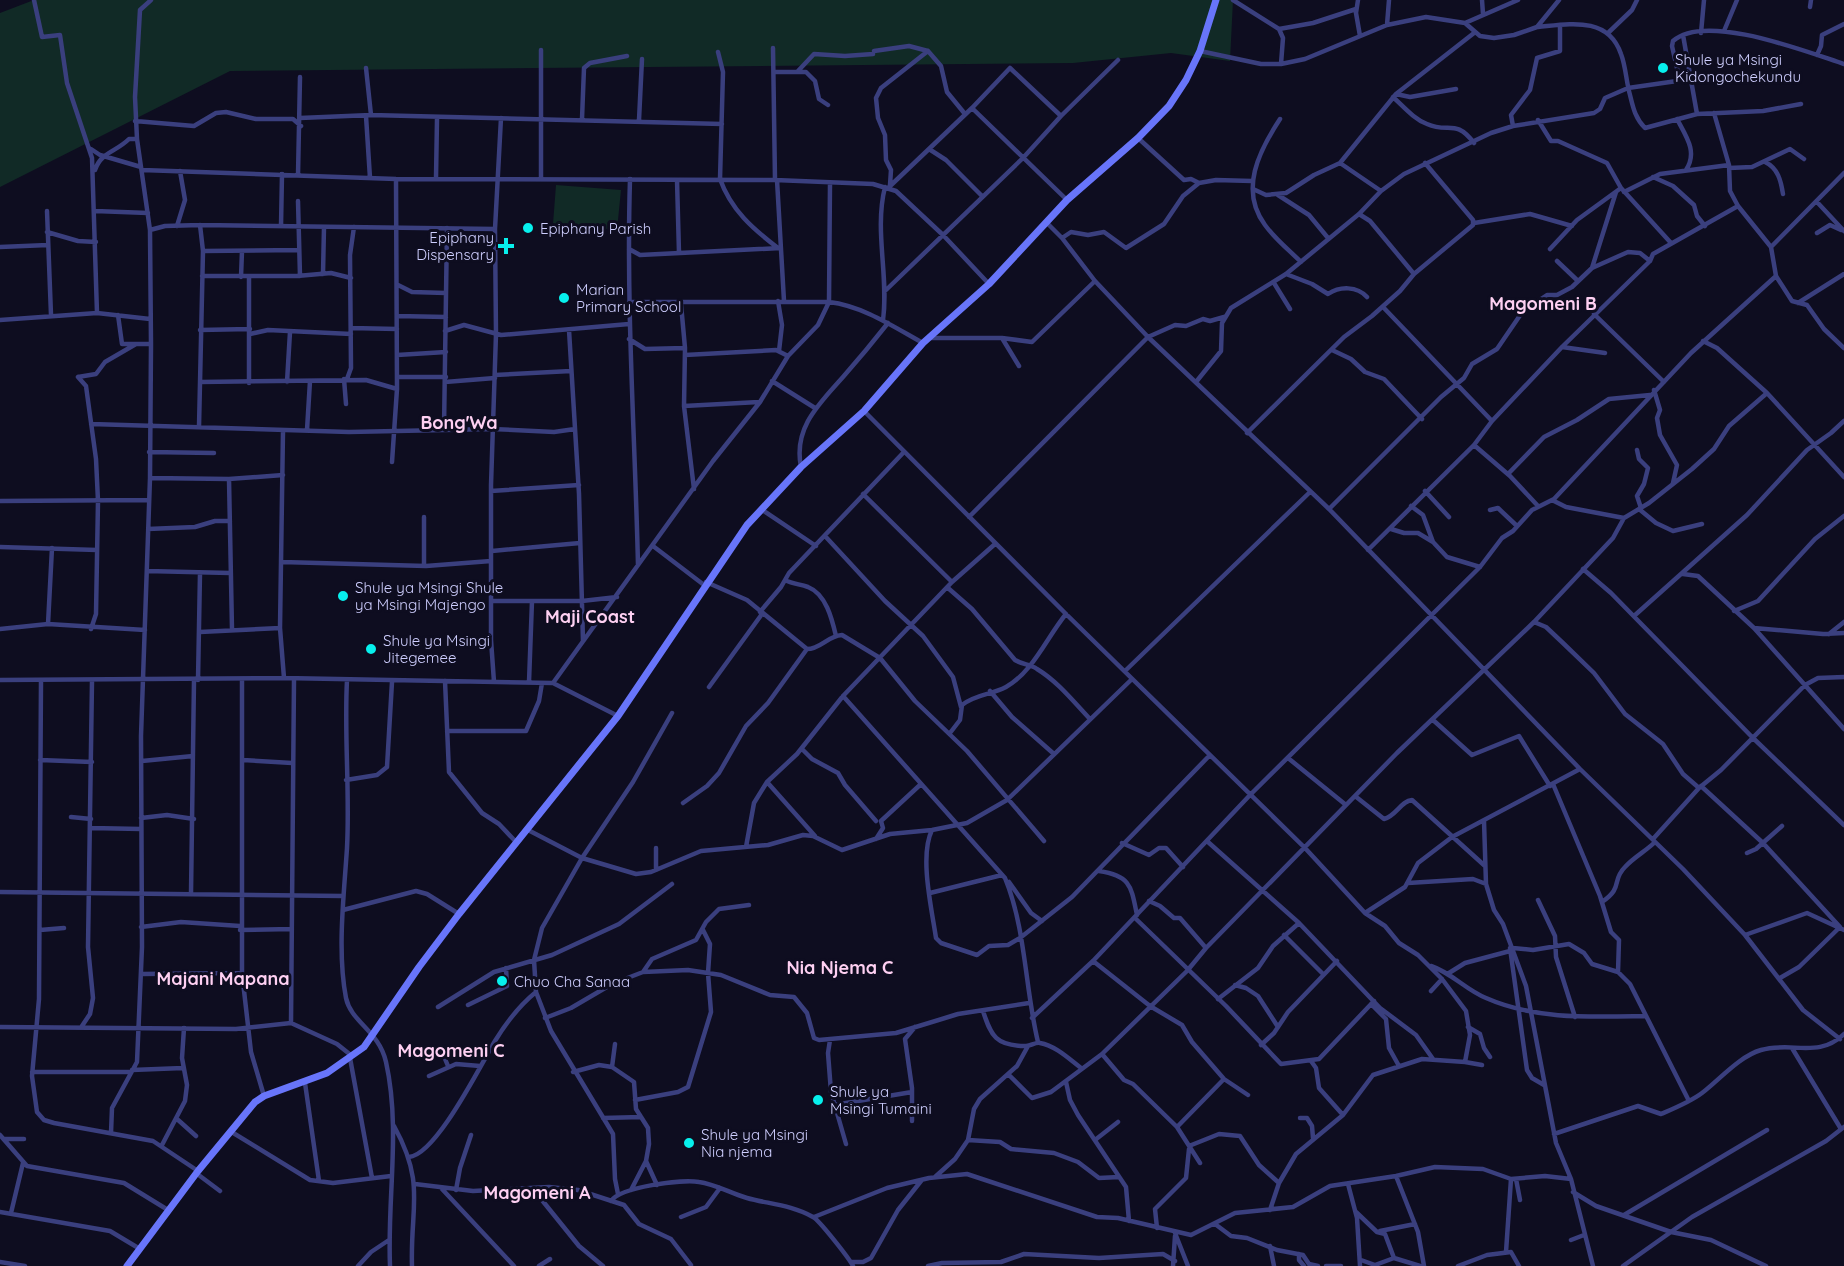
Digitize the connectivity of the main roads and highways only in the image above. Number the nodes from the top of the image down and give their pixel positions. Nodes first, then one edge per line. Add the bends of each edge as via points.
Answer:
1 (1216, 0) edge
2 (127, 1266) edge

1 - 2 main road via 1200,51 1169,105 1138,138 1067,200 989,284 926,340 864,411 801,467 762,509 705,583 618,716 459,914 364,1047 305,1083 264,1096 248,1109

